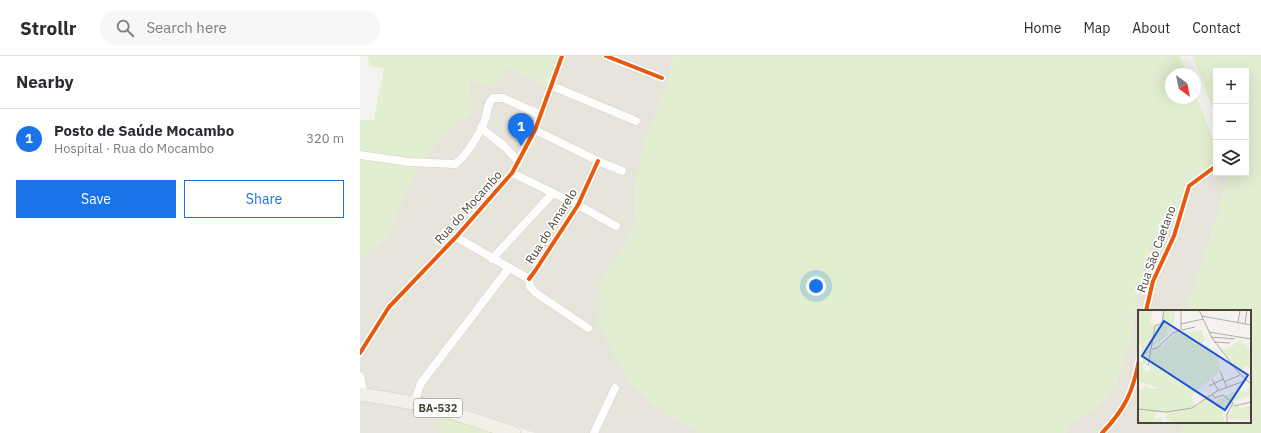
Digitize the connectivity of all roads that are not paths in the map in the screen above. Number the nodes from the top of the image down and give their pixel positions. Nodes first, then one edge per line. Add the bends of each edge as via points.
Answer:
1 (562, 56) edge
2 (606, 56) edge
3 (662, 78) dead end
4 (552, 86) junction
5 (541, 115) junction
6 (636, 121) dead end
7 (481, 128) junction
8 (535, 130) junction
9 (360, 155) edge
10 (598, 161) junction
11 (519, 162) junction
12 (1213, 168) edge
13 (622, 171) dead end
14 (512, 173) junction
15 (553, 193) junction
16 (578, 205) junction
17 (616, 226) dead end
18 (456, 237) junction
19 (492, 259) junction
20 (509, 268) junction
21 (529, 279) junction
22 (1146, 310) edge
23 (588, 328) dead end
24 (360, 353) edge
25 (1138, 364) edge
26 (360, 376) edge
27 (615, 388) dead end
28 (362, 395) edge
29 (418, 403) junction
30 (514, 433) edge
31 (594, 433) edge
32 (1102, 433) edge

1 - 4 street, Rua do Mocambo
2 - 3 street
4 - 5 street, Rua do Mocambo
4 - 6 street
5 - 7 street via 497,97 489,103
5 - 8 street, Rua do Mocambo
7 - 9 street via 463,156 452,164 409,162
7 - 11 street
8 - 10 street
8 - 11 street, Rua do Mocambo
10 - 13 street
10 - 16 street, Rua do Amarelo
11 - 14 street, Rua do Mocambo
12 - 22 street, Rua São Caetano via 1191,184 1186,194 1174,236 1153,281
14 - 15 street
14 - 18 street, Rua do Mocambo
15 - 16 street
15 - 19 street
16 - 17 street
16 - 21 street, Rua do Amarelo
18 - 19 street
18 - 24 street, Rua do Mocambo via 389,307
19 - 20 street
20 - 21 street
20 - 29 street via 421,383 416,397
21 - 23 street via 533,290
25 - 32 street via 1132,390 1116,417
26 - 28 street
27 - 31 street
28 - 29 main road, BA-532
29 - 30 main road, BA-532

